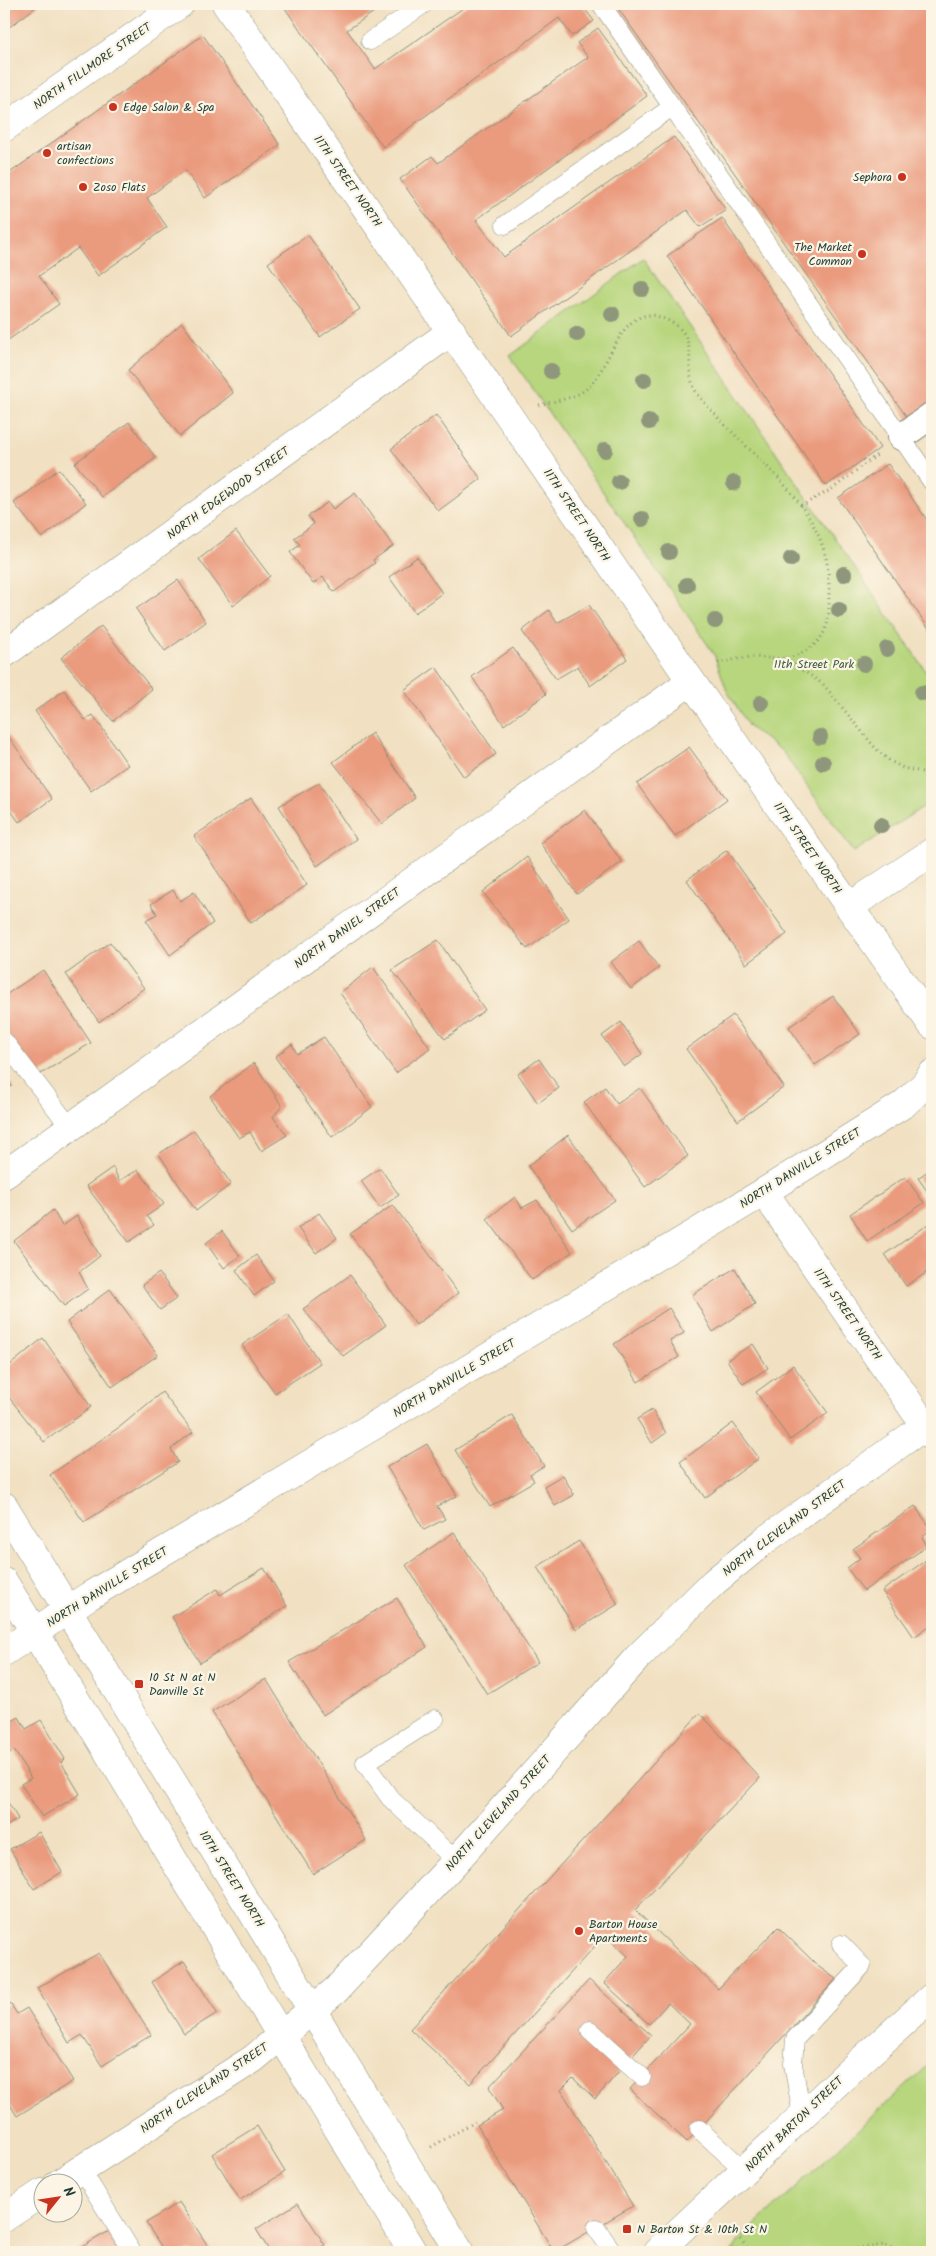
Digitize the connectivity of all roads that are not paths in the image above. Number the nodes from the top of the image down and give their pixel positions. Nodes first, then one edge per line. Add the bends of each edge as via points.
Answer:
1 (180, 4) edge
2 (226, 4) edge
3 (424, 4) edge
4 (601, 4) edge
5 (370, 40) dead end
6 (672, 107) junction
7 (4, 128) edge
8 (505, 225) dead end
9 (452, 332) junction
10 (932, 415) edge
11 (900, 437) junction
12 (932, 482) edge
13 (4, 654) edge
14 (691, 681) junction
15 (932, 852) edge
16 (849, 907) junction
17 (932, 1025) edge
18 (4, 1041) edge
19 (932, 1074) edge
20 (70, 1127) junction
21 (4, 1175) edge
22 (764, 1192) junction
23 (929, 1431) edge
24 (4, 1506) edge
25 (4, 1582) edge
26 (67, 1610) junction
27 (35, 1632) junction
28 (4, 1652) edge
29 (435, 1719) dead end
30 (456, 1861) junction
31 (841, 1944) dead end
32 (932, 1997) edge
33 (312, 2010) junction
34 (590, 2030) dead end
35 (281, 2036) junction
36 (642, 2077) dead end
37 (802, 2115) junction
38 (699, 2129) dead end
39 (81, 2169) junction
40 (745, 2171) junction
41 (73, 2174) edge
42 (32, 2200) edge
43 (4, 2218) edge
44 (596, 2228) dead end
45 (132, 2252) edge
46 (413, 2252) edge
47 (460, 2252) edge
48 (613, 2252) edge
49 (657, 2252) edge

1 - 7 street, NORTH FILLMORE STREET
2 - 9 street, 11TH STREET NORTH
3 - 5 lane
4 - 6 lane
6 - 8 lane
6 - 11 lane
9 - 13 street, NORTH EDGEWOOD STREET
9 - 14 street, 11TH STREET NORTH
10 - 11 street
11 - 12 lane
14 - 16 street, 11TH STREET NORTH
14 - 20 street, NORTH DANIEL STREET
15 - 16 street
16 - 17 street, 11TH STREET NORTH
18 - 20 lane
19 - 22 street, NORTH DANVILLE STREET via 904,1104
20 - 21 street, NORTH DANIEL STREET
22 - 23 street, 11TH STREET NORTH
22 - 26 street, NORTH DANVILLE STREET
23 - 30 street, NORTH CLEVELAND STREET via 765,1540 714,1582 637,1658
24 - 26 street, 10TH STREET NORTH
25 - 27 street
26 - 27 street, NORTH DANVILLE STREET
26 - 33 street, 10TH STREET NORTH
27 - 28 street, NORTH DANVILLE STREET
27 - 35 street
29 - 30 lane via 365,1763 390,1798
30 - 33 street, NORTH CLEVELAND STREET via 336,1990
31 - 37 lane via 862,1966 795,2039 793,2064
32 - 37 street, NORTH BARTON STREET
33 - 35 street, NORTH CLEVELAND STREET
33 - 47 street, 10TH STREET NORTH
34 - 36 lane
35 - 39 street, NORTH CLEVELAND STREET via 253,2059
35 - 46 street
37 - 40 street, NORTH BARTON STREET
38 - 40 lane
39 - 41 street, NORTH CLEVELAND STREET
39 - 45 lane
40 - 49 street, NORTH BARTON STREET
42 - 43 street
44 - 48 lane

